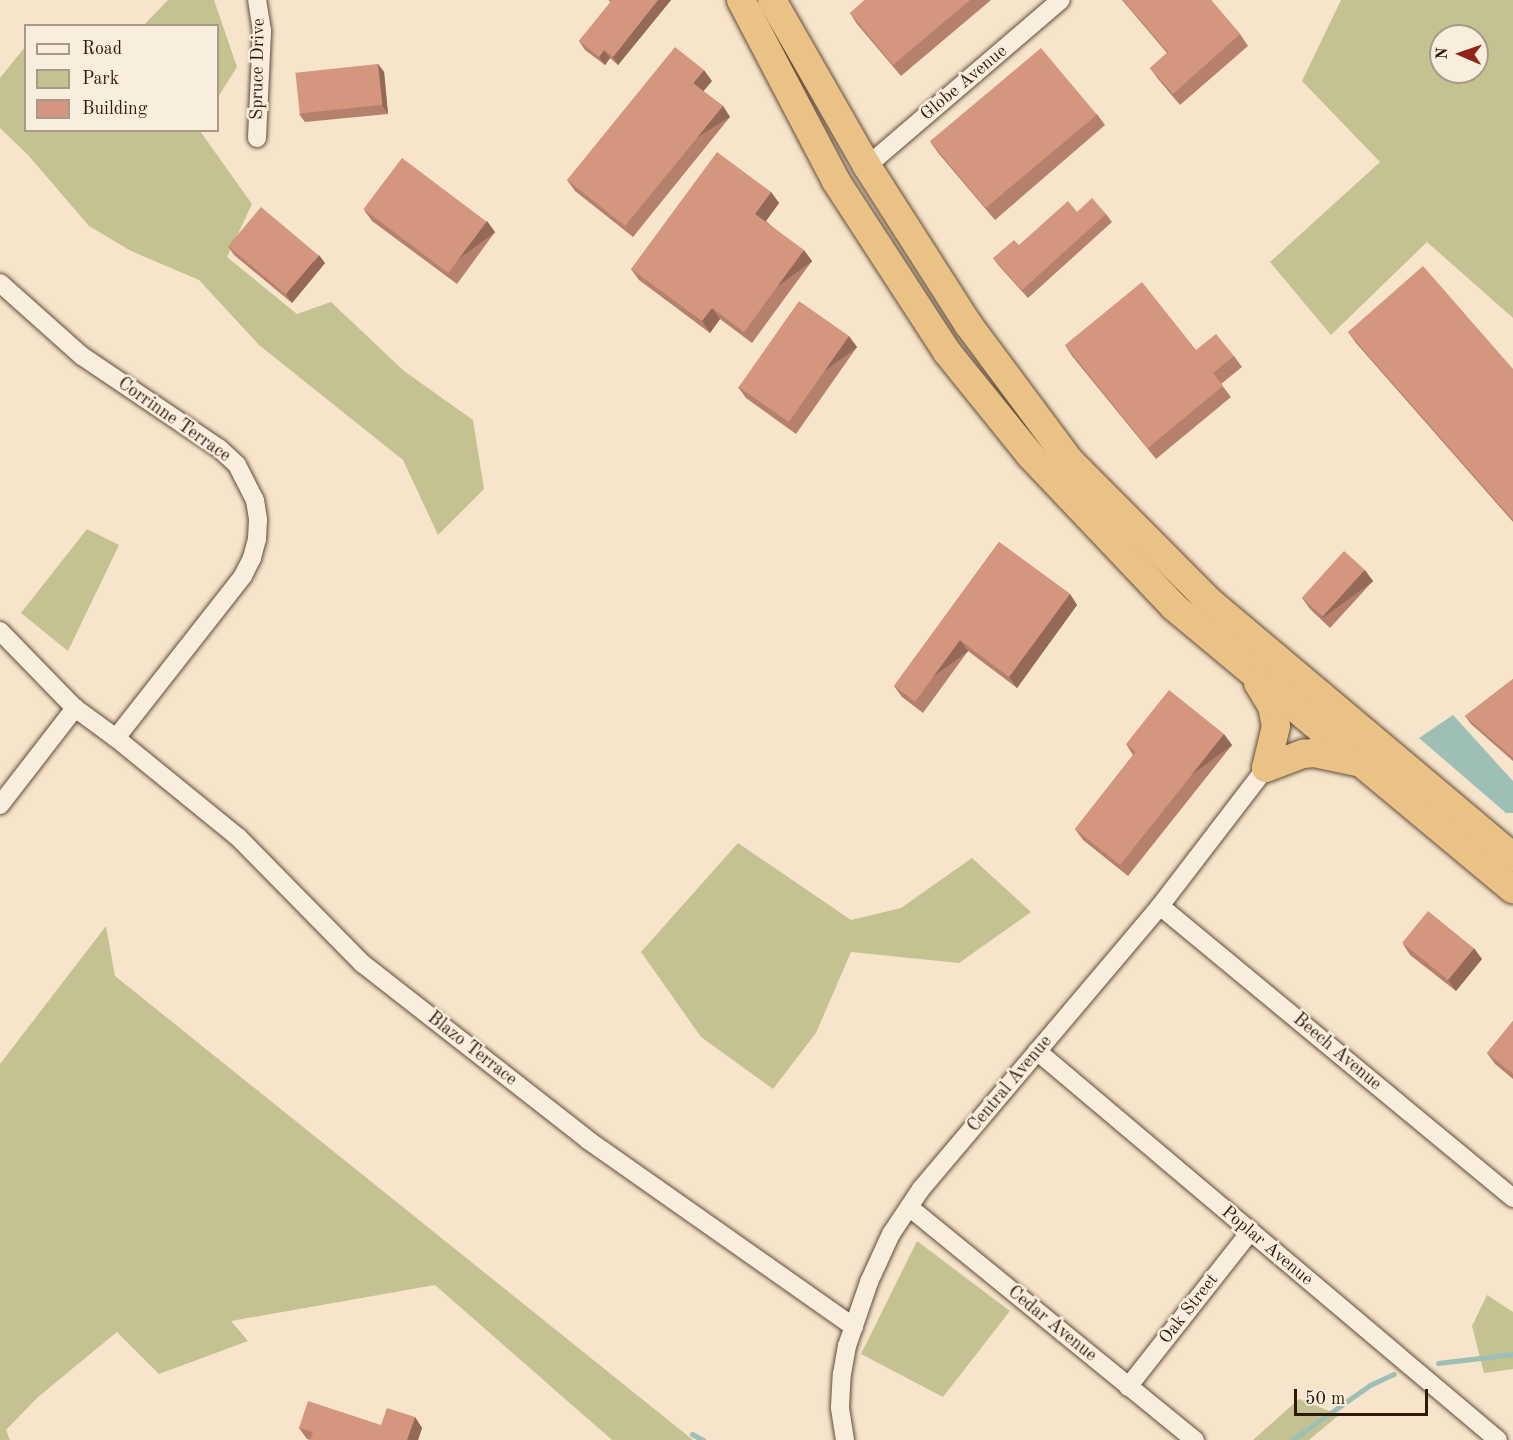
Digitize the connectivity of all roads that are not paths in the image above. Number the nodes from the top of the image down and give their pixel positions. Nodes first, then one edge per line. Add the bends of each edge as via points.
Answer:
1 (257, 0) edge
2 (741, 0) edge
3 (772, 0) edge
4 (1061, 0) edge
5 (257, 138) dead end
6 (867, 166) junction
7 (0, 283) edge
8 (0, 631) edge
9 (1250, 670) junction
10 (75, 708) junction
11 (116, 738) junction
12 (1363, 764) junction
13 (1266, 768) junction
14 (0, 805) edge
15 (1513, 857) edge
16 (1513, 889) edge
17 (1160, 906) junction
18 (1037, 1051) junction
19 (1513, 1198) edge
20 (909, 1207) junction
21 (1250, 1232) junction
22 (854, 1327) junction
23 (1128, 1387) junction
24 (845, 1440) edge
25 (1195, 1440) edge
26 (1498, 1440) edge

1 - 5 street, Spruce Drive via 262,31
2 - 9 highway via 836,181 947,352 1030,455 1166,598
3 - 6 highway
4 - 6 street, Globe Avenue
6 - 15 highway via 968,324 1069,460 1210,602
7 - 11 street, Corrinne Terrace via 82,356 220,449 237,465 255,500 256,539 243,576
8 - 10 street, Blazo Terrace
9 - 12 highway
9 - 13 highway via 1274,715 1275,737
10 - 11 street, Blazo Terrace
10 - 14 street
11 - 22 street, Blazo Terrace via 238,837 363,964 588,1140
12 - 13 highway via 1314,753
12 - 16 highway
13 - 17 street, Central Avenue
17 - 18 street, Central Avenue
17 - 19 street, Beech Avenue
18 - 20 street, Central Avenue
18 - 21 street, Poplar Avenue
20 - 22 street, Central Avenue via 891,1234 869,1282
20 - 23 street, Cedar Avenue
21 - 23 street, Oak Street
21 - 26 street, Poplar Avenue
22 - 24 street, Central Avenue via 842,1374 840,1407
23 - 25 street, Cedar Avenue

